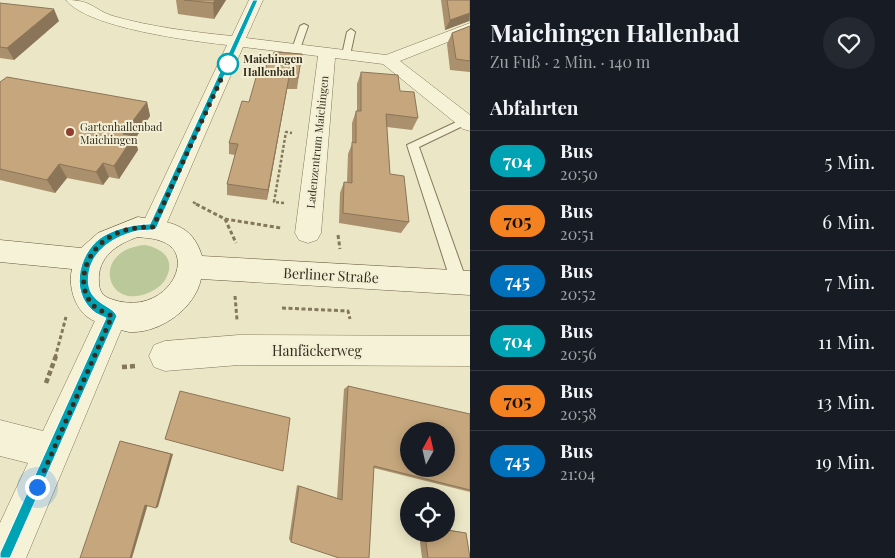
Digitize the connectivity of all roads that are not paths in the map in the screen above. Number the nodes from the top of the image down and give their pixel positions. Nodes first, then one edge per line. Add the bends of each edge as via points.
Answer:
1 (73, 0) edge
2 (256, 0) edge
3 (304, 26) dead end
4 (470, 28) edge
5 (351, 32) dead end
6 (238, 42) junction
7 (296, 49) junction
8 (336, 53) junction
9 (388, 60) junction
10 (467, 123) edge
11 (153, 227) junction
12 (308, 233) road end
13 (0, 251) edge
14 (88, 260) junction
15 (192, 267) junction
16 (465, 282) edge
17 (112, 316) junction
18 (470, 351) edge
19 (165, 356) dead end
20 (0, 438) edge
21 (53, 452) junction
22 (5, 558) edge

1 - 6 street via 108,19
2 - 6 street
3 - 7 lane
4 - 9 street
5 - 8 lane
6 - 7 street
6 - 11 street
7 - 8 street
8 - 9 street
8 - 12 street, Ladenzentrum Maichingen
9 - 10 street
10 - 16 lane via 413,145
11 - 14 street via 138,227 108,238
11 - 15 street via 177,236 185,244 191,255
13 - 14 street
14 - 17 street via 83,277 86,294 96,307
15 - 16 street, Berliner Straße
15 - 17 street via 189,282 180,296 166,308 149,316
17 - 21 street
18 - 19 street, Hanfäckerweg via 239,350
20 - 21 street
21 - 22 street

